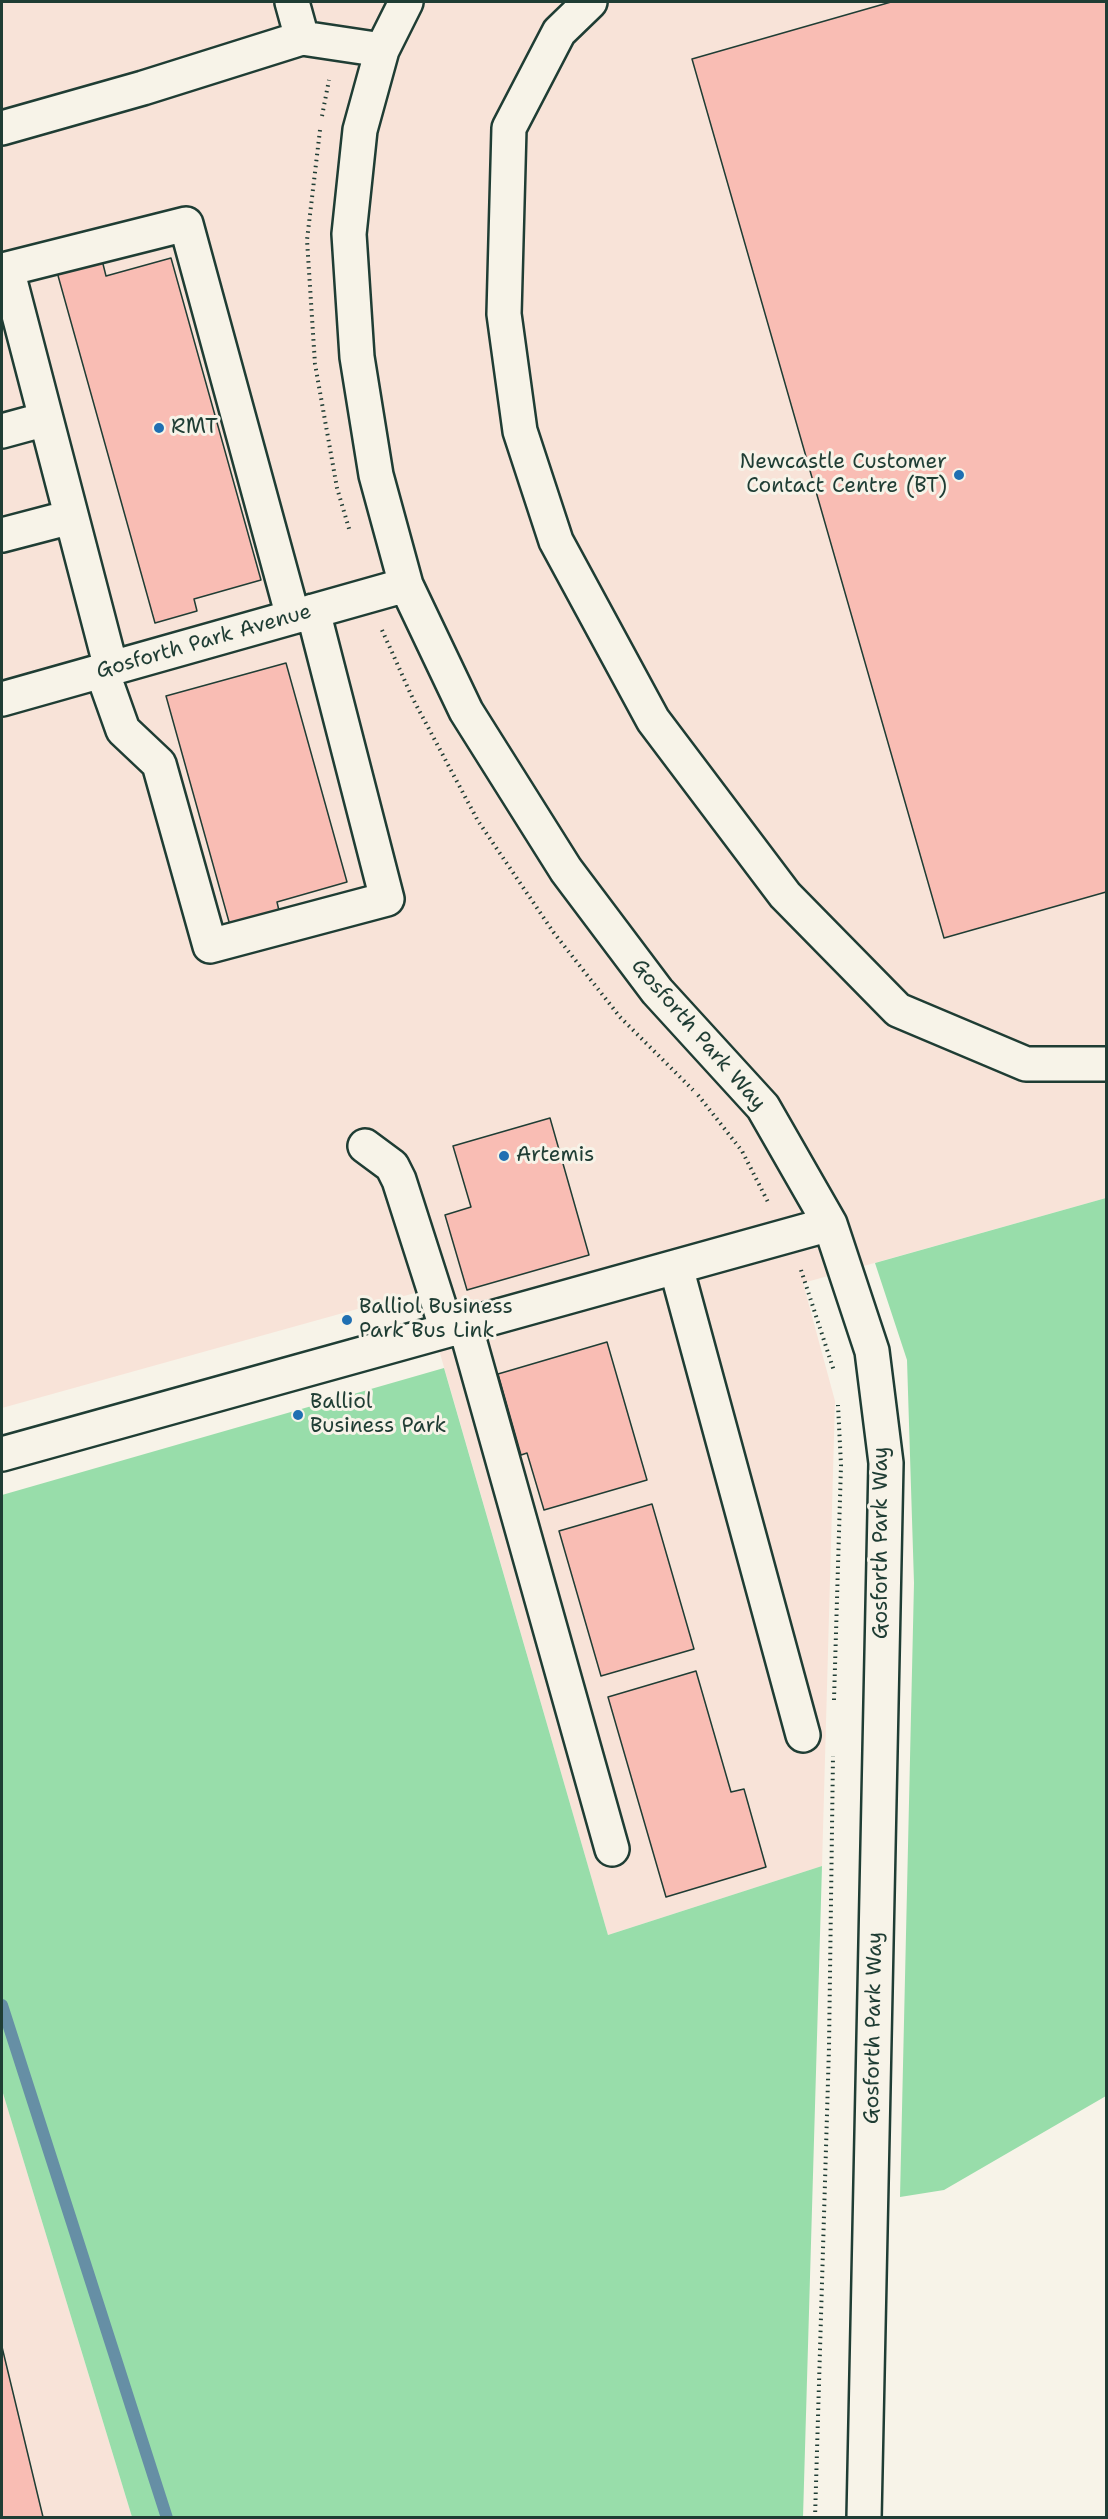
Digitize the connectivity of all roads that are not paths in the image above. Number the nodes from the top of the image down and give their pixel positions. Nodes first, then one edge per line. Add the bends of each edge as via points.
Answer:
1 (292, 2) edge
2 (406, 2) edge
3 (590, 2) edge
4 (302, 38) junction
5 (382, 50) junction
6 (2, 128) edge
7 (46, 419) junction
8 (2, 431) edge
9 (71, 517) junction
10 (2, 535) edge
11 (406, 585) junction
12 (303, 614) junction
13 (106, 669) junction
14 (2, 699) edge
15 (1107, 1064) edge
16 (364, 1146) dead end
17 (830, 1224) junction
18 (676, 1267) junction
19 (456, 1328) junction
20 (2, 1454) edge
21 (803, 1735) dead end
22 (612, 1849) dead end
23 (864, 2517) edge

1 - 4 street
2 - 5 street, Gosforth Park Way
3 - 15 street via 559,32 509,128 504,314 520,431 556,541 653,720 785,895 898,1011 1026,1064
4 - 5 street
4 - 6 street
5 - 11 street, Gosforth Park Way via 360,130 350,234 357,357 376,475
7 - 8 street
7 - 9 street
7 - 12 street via 7,269 186,224
9 - 10 street
9 - 13 street
11 - 12 street, Gosforth Park Avenue
11 - 17 street, Gosforth Park Way via 466,711 566,870 657,991 763,1107
12 - 13 street, Gosforth Park Avenue
12 - 13 street via 387,899 210,946 159,764 123,729
13 - 14 street, Gosforth Park Avenue
16 - 19 street via 392,1166
17 - 18 street
17 - 23 street, Gosforth Park Way via 872,1351 886,1463
18 - 19 street
18 - 21 street
19 - 20 street
19 - 22 street

